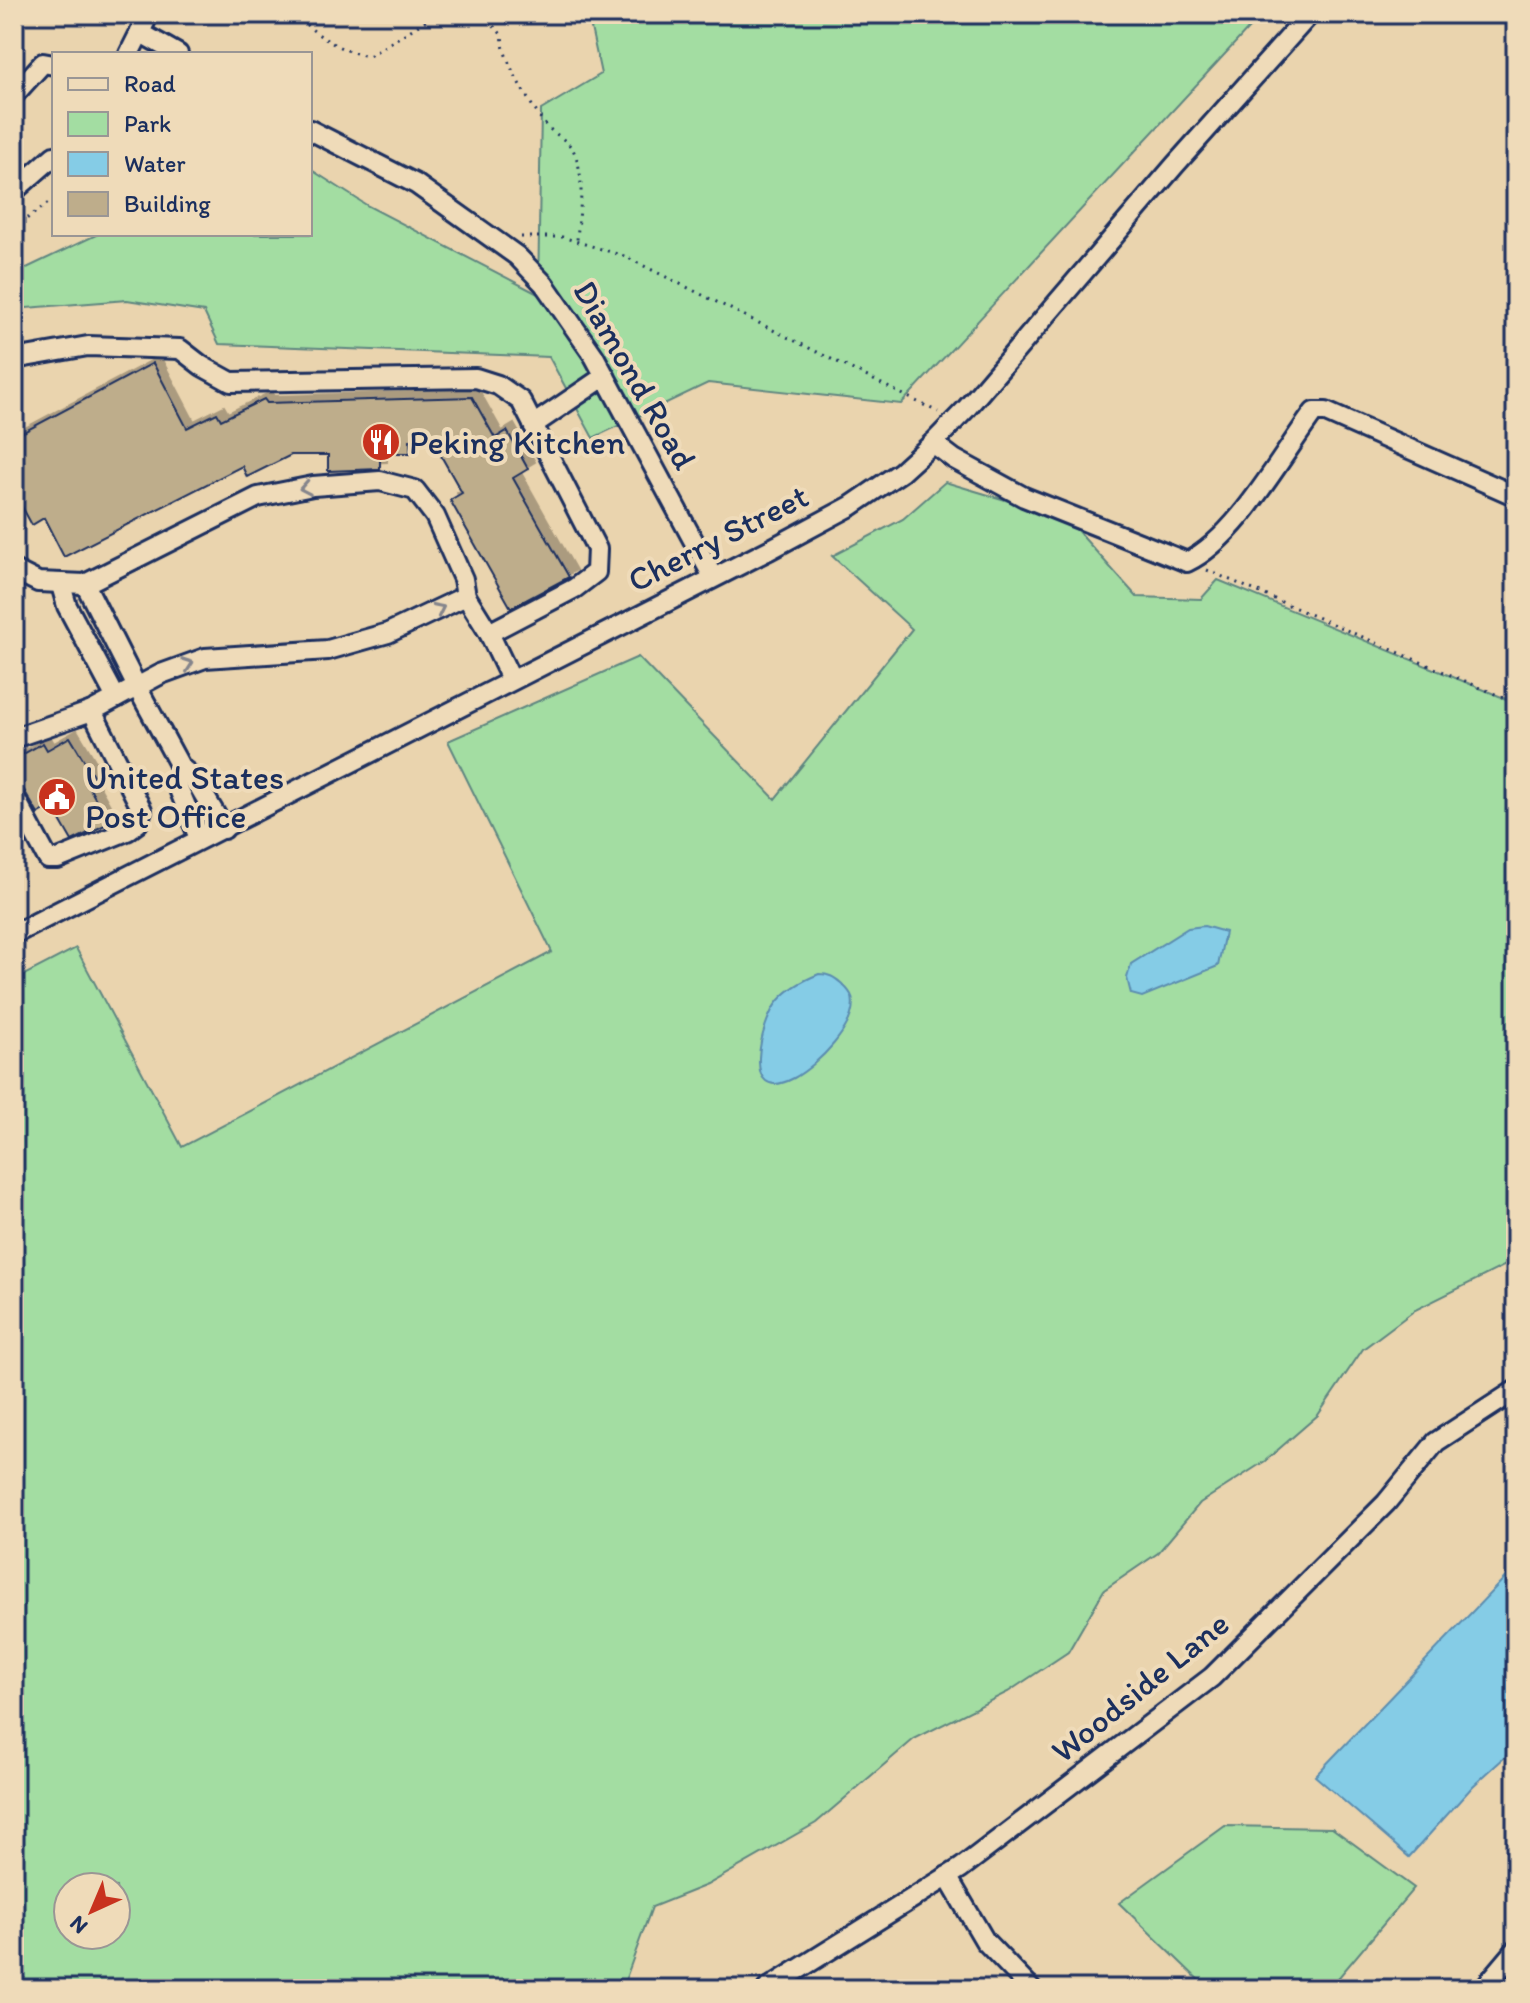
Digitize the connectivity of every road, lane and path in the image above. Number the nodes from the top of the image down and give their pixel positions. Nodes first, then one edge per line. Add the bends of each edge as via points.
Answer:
1 (149, 14) edge
2 (294, 14) edge
3 (441, 14) edge
4 (474, 14) edge
5 (1310, 14) edge
6 (141, 33) junction
7 (130, 52) edge
8 (174, 52) edge
9 (52, 65) edge
10 (14, 95) edge
11 (312, 131) edge
12 (52, 158) edge
13 (14, 191) edge
14 (52, 200) edge
15 (14, 228) edge
16 (490, 237) junction
17 (576, 241) junction
18 (14, 359) edge
19 (605, 376) junction
20 (956, 419) junction
21 (533, 425) junction
22 (933, 443) junction
23 (1516, 496) edge
24 (1187, 562) junction
25 (14, 570) edge
26 (713, 577) junction
27 (85, 584) junction
28 (61, 585) junction
29 (466, 596) junction
30 (489, 633) junction
31 (511, 679) junction
32 (137, 687) junction
33 (116, 698) junction
34 (1516, 703) edge
35 (92, 711) junction
36 (14, 738) edge
37 (181, 768) junction
38 (14, 796) edge
39 (224, 829) junction
40 (199, 838) junction
41 (14, 934) edge
42 (1516, 1390) edge
43 (947, 1876) junction
44 (1516, 1950) edge
45 (767, 1989) edge
46 (1031, 1989) edge
47 (1483, 1989) edge

1 - 6 street
2 - 3 path via 334,45 369,56
4 - 17 path via 484,16 503,36 511,67 541,120 575,153 582,184
5 - 20 street, Cherry Street
6 - 7 street
6 - 8 street
9 - 10 street via 43,63
11 - 16 street, Diamond Road via 416,184
12 - 13 street
14 - 15 path
16 - 17 path
16 - 19 street, Diamond Road via 544,284
17 - 20 path via 624,256
18 - 21 street via 88,346 180,349 231,382 476,378 521,401
19 - 21 street
19 - 26 street, Diamond Road
20 - 22 street, Cherry Street
21 - 30 street via 597,549 596,572
22 - 24 street via 1024,497
22 - 26 street, Cherry Street via 851,506
23 - 24 street via 1326,412 1314,412 1256,497 1220,538
24 - 34 path
25 - 28 street via 38,582
26 - 31 street, Cherry Street
27 - 28 street
29 -> 27 street via 435,516 415,490 380,481 258,497
27 - 32 street
28 - 33 street
29 - 30 street
32 -> 29 street via 205,658 328,650 388,633
30 - 31 street
31 - 39 street, Cherry Street
32 - 33 street
32 - 37 street
33 - 35 street
35 - 36 street
35 - 38 street via 142,810 138,823 48,859
37 - 39 street via 194,778
37 - 40 street via 176,782
39 - 40 street, Cherry Street
40 - 41 street, Cherry Street
42 - 43 street, Woodside Lane via 1436,1442 1386,1503 1212,1677
43 - 45 street, Woodside Lane
43 - 46 street via 985,1941
44 - 47 street

